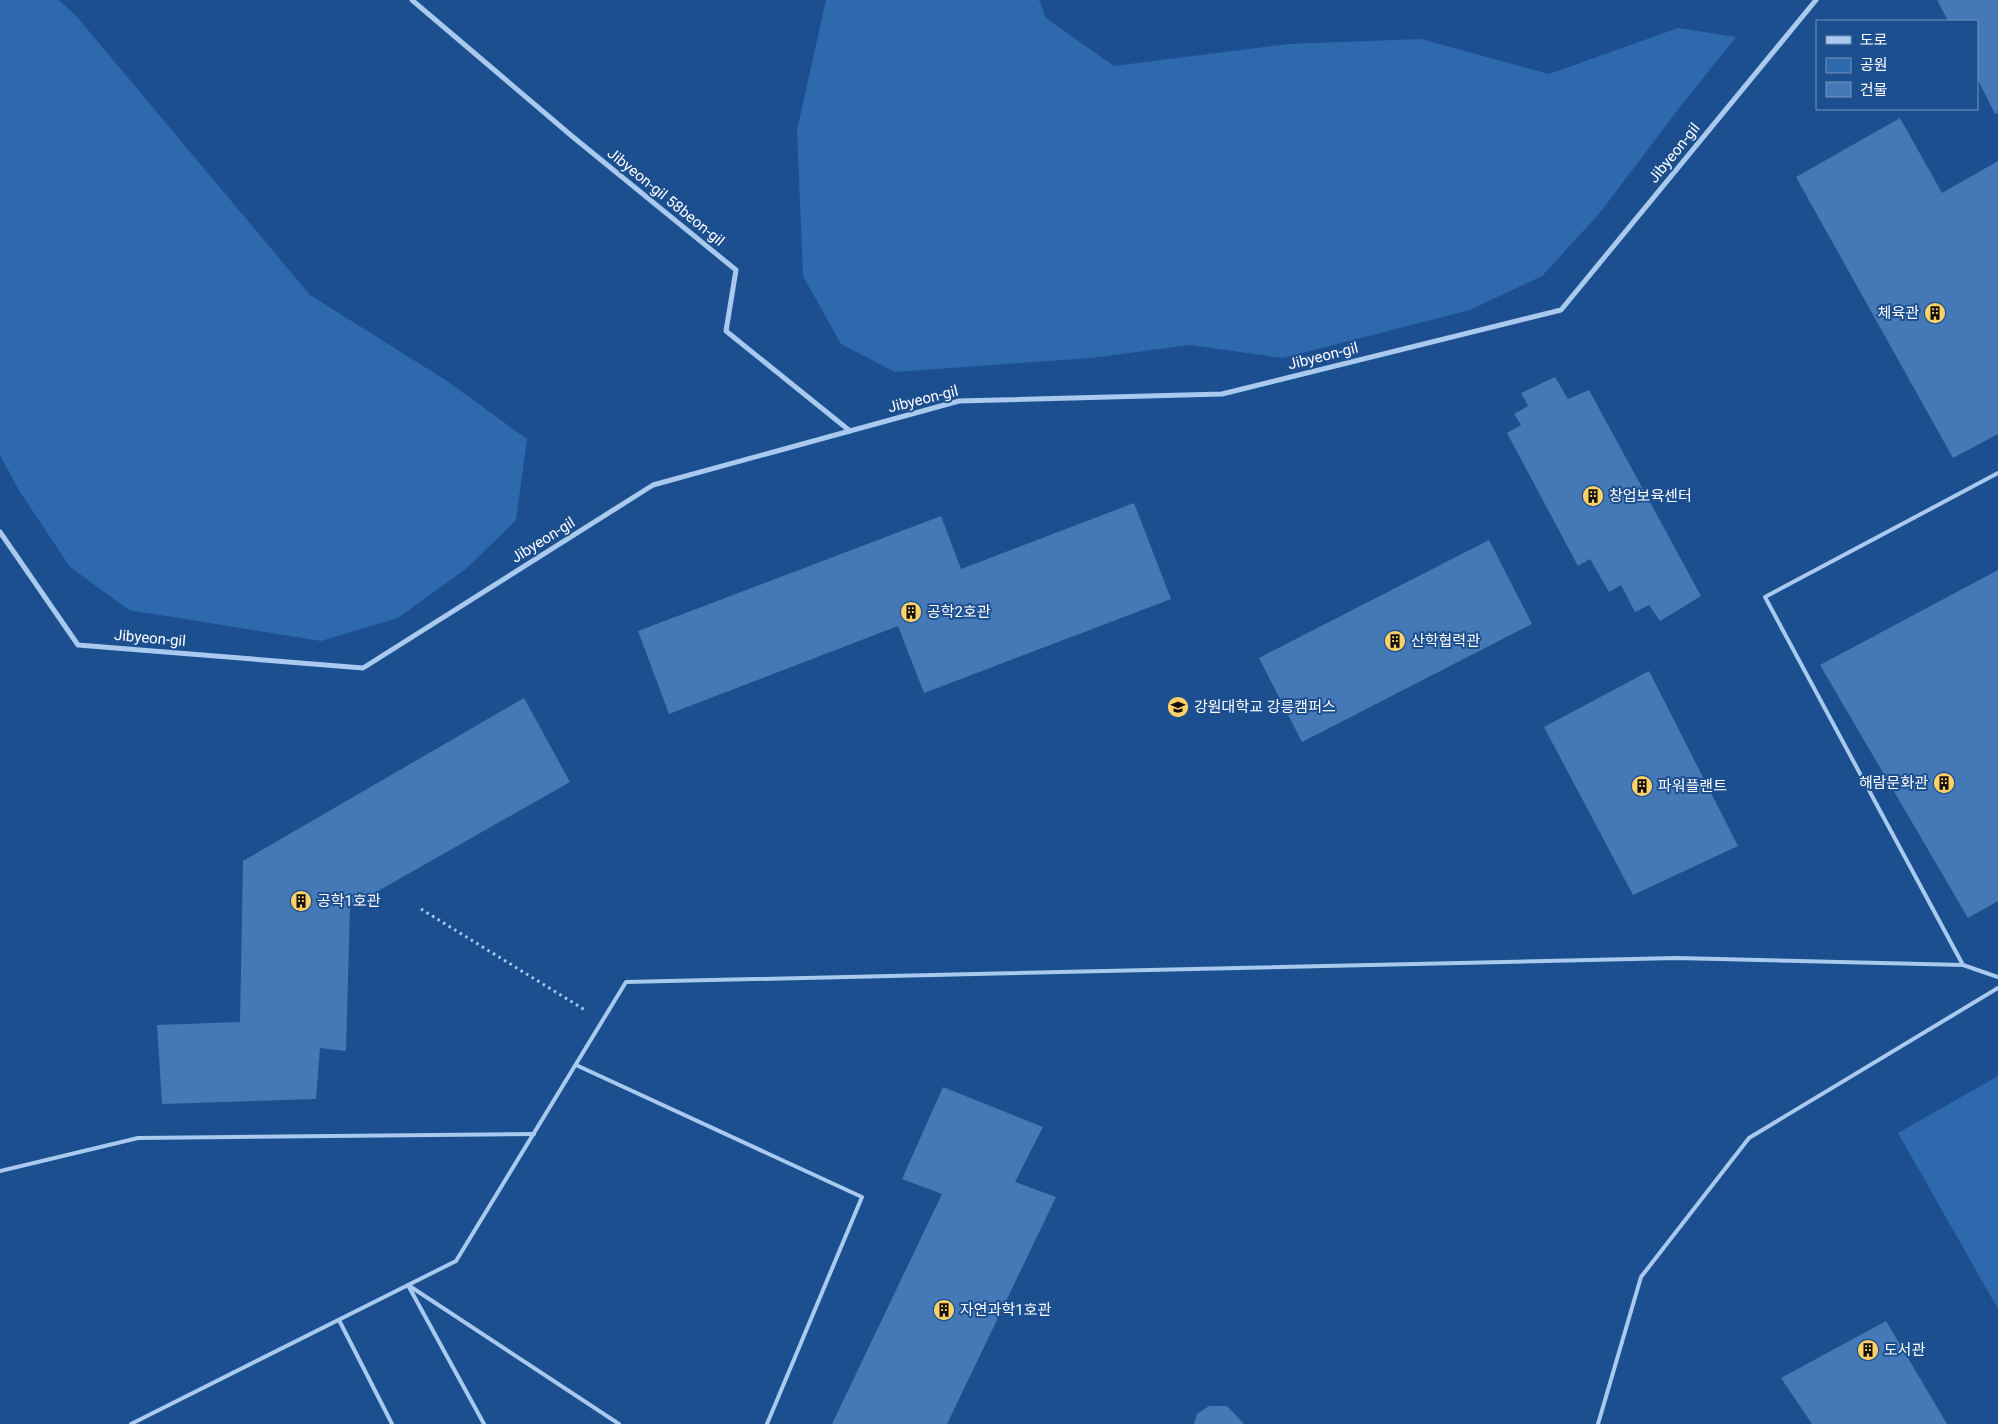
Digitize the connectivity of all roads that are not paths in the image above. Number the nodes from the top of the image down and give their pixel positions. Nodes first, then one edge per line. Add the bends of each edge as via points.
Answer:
1 (412, 0) edge
2 (1816, 0) edge
3 (850, 431) junction
4 (1998, 474) edge
5 (0, 532) edge
6 (1963, 965) junction
7 (1998, 977) edge
8 (1998, 988) edge
9 (576, 1065) junction
10 (534, 1134) junction
11 (0, 1171) edge
12 (408, 1285) junction
13 (339, 1320) junction
14 (132, 1424) edge
15 (392, 1424) edge
16 (484, 1424) edge
17 (619, 1424) edge
18 (766, 1424) edge
19 (1598, 1424) edge

1 - 3 street, Jibyeon-gil 58beon-gil via 736,270 726,331
2 - 3 street, Jibyeon-gil via 1561,310 1222,394 959,401
3 - 5 street, Jibyeon-gil via 653,485 364,668 78,644
4 - 6 lane via 1765,598
6 - 7 lane
6 - 9 lane via 1676,958 626,982
8 - 19 lane via 1749,1138 1641,1277
9 - 10 lane
9 - 18 lane via 862,1197
10 - 11 lane via 138,1138
10 - 12 lane via 456,1262
12 - 13 lane
12 - 16 lane
12 - 17 lane
13 - 14 lane
13 - 15 lane

